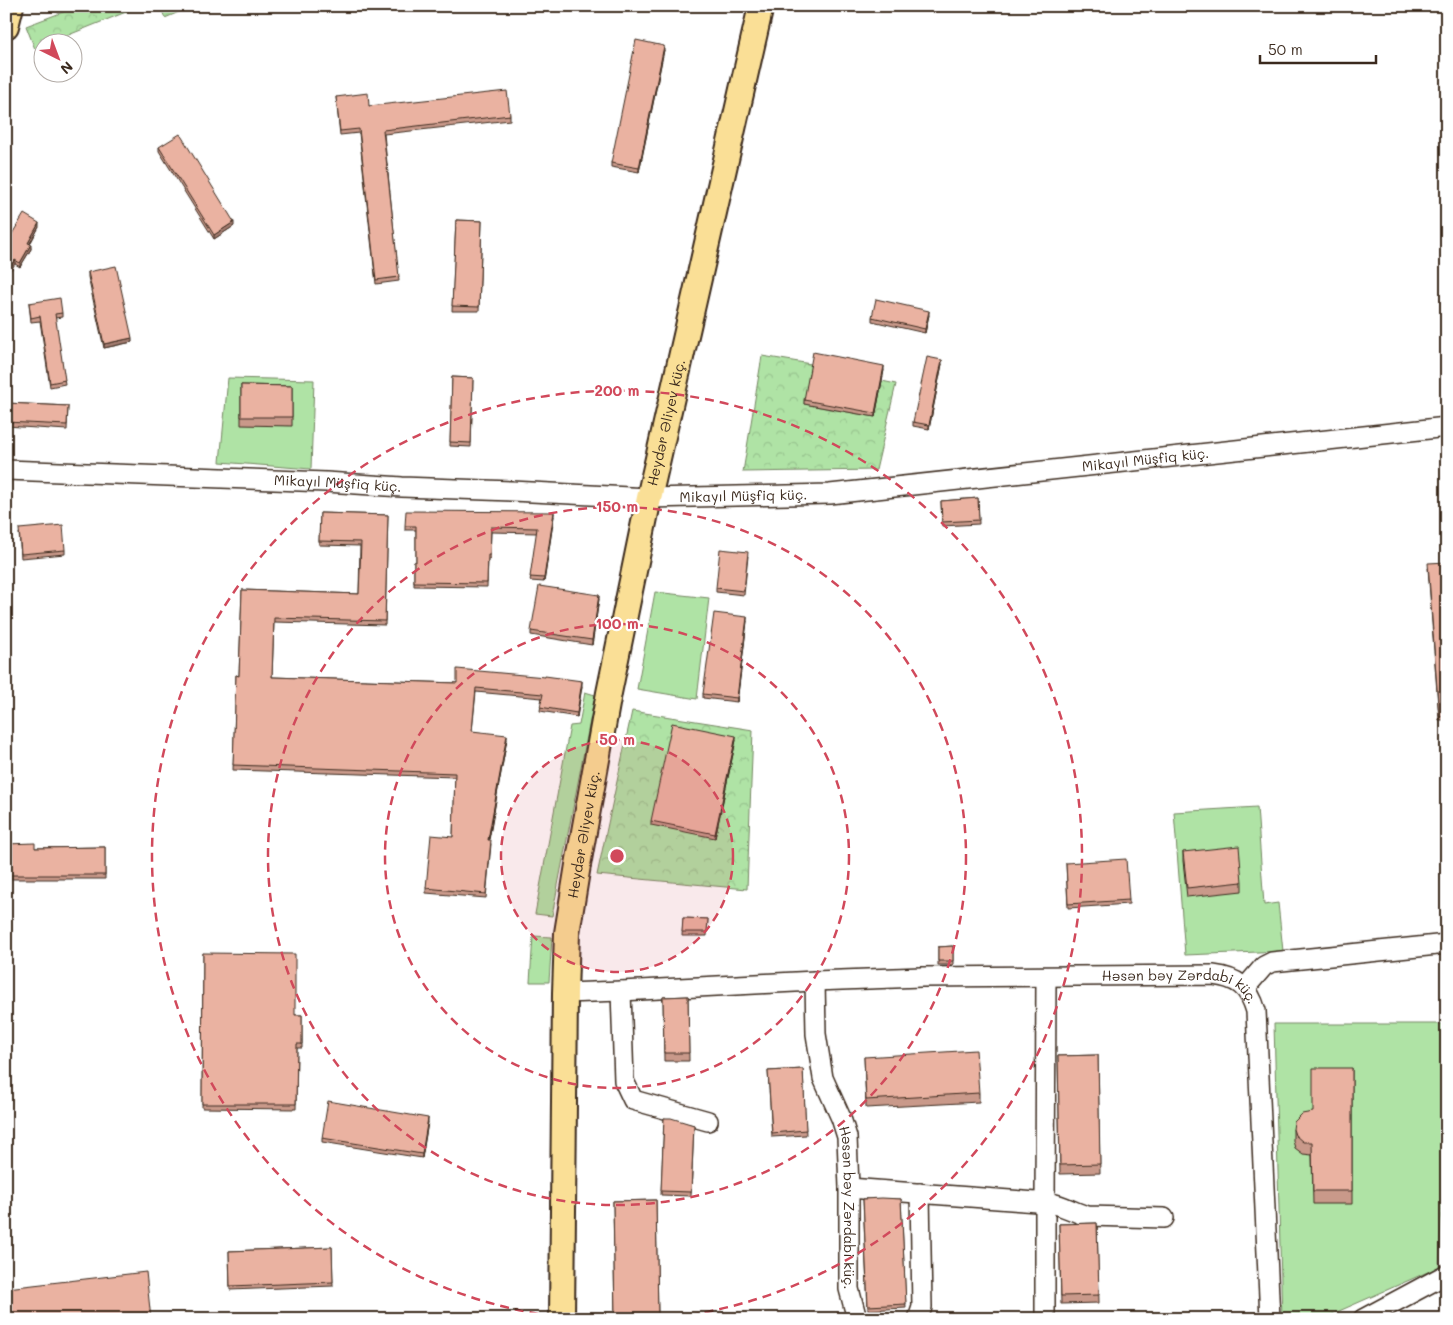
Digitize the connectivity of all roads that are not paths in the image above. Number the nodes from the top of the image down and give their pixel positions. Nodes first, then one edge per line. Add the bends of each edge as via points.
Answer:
1 (11, 6) edge
2 (761, 6) edge
3 (6, 26) edge
4 (1447, 427) edge
5 (6, 470) edge
6 (649, 498) junction
7 (1447, 944) edge
8 (1046, 977) junction
9 (815, 981) junction
10 (1245, 988) junction
11 (622, 991) junction
12 (564, 993) junction
13 (708, 1122) dead end
14 (849, 1188) junction
15 (920, 1193) junction
16 (1044, 1202) junction
17 (1164, 1218) dead end
18 (1447, 1274) edge
19 (1045, 1318) edge
20 (562, 1319) edge
21 (857, 1319) edge
22 (918, 1319) edge
23 (1270, 1319) edge
24 (1363, 1319) edge

1 - 3 main road
2 - 6 main road, Heydər Əliyev küç.
4 - 6 street, Mikayıl Müşfiq küç. via 868,491
5 - 6 street, Mikayıl Müşfiq küç.
6 - 12 main road, Heydər Əliyev küç. via 578,865 567,933
7 - 10 street via 1272,962 1264,966
8 - 9 street, Həsən bəy Zərdabi küç.
8 - 10 street, Həsən bəy Zərdabi küç. via 1214,975 1227,976
8 - 16 street
9 - 11 street, Həsən bəy Zərdabi küç.
9 - 14 street, Həsən bəy Zərdabi küç. via 816,1034 822,1078 846,1137
10 - 23 street, Həsən bəy Zərdabi küç. via 1256,1011
11 - 12 street, Həsən bəy Zərdabi küç.
11 - 13 street via 624,1081 633,1100
12 - 20 main road, Heydər Əliyev küç.
14 - 15 street
14 - 21 street, Həsən bəy Zərdabi küç. via 849,1289
15 - 16 street
15 - 22 street via 922,1307
16 - 17 street via 1060,1204 1088,1216
16 - 19 street
18 - 24 street

